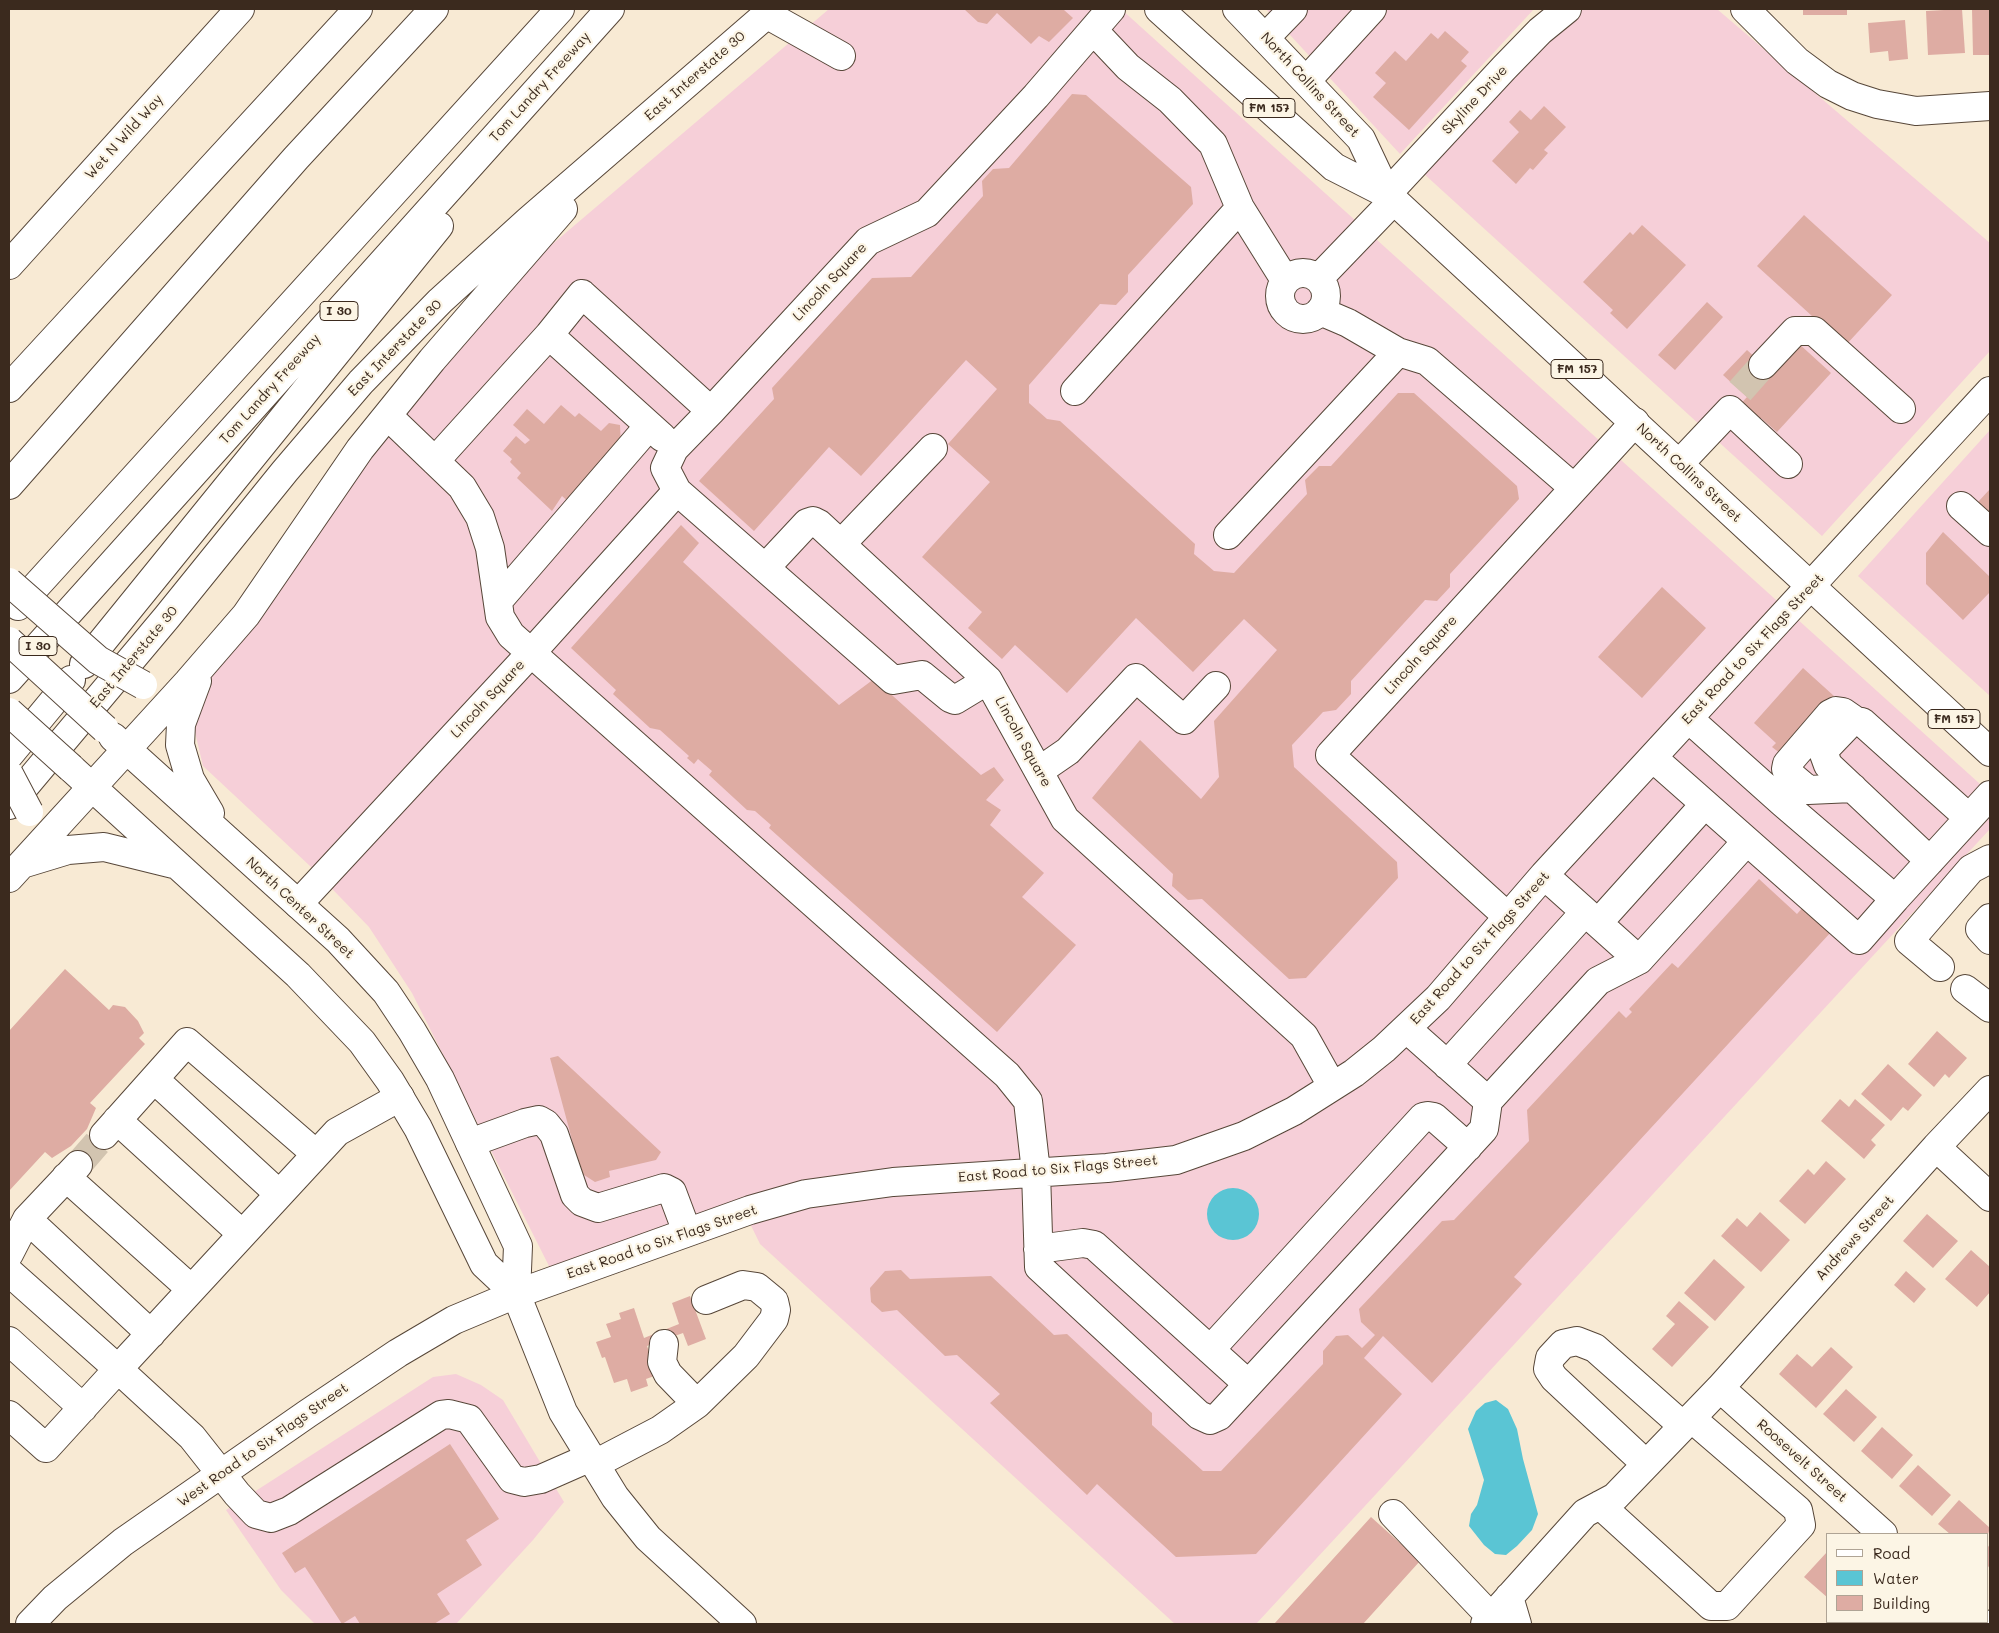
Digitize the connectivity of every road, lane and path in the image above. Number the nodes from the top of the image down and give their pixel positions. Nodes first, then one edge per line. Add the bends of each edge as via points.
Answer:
1 (240, 9) edge
2 (358, 9) edge
3 (434, 9) edge
4 (560, 9) edge
5 (610, 9) edge
6 (615, 9) edge
7 (1111, 9) edge
8 (1159, 9) edge
9 (1237, 9) edge
10 (1293, 9) edge
11 (1372, 9) edge
12 (1566, 9) edge
13 (1744, 9) edge
14 (769, 12) edge
15 (1093, 30) junction
16 (1265, 38) junction
17 (841, 56) dead end
18 (1306, 80) junction
19 (1990, 106) edge
20 (632, 131) junction
21 (1390, 197) junction
22 (1240, 208) junction
23 (9, 265) edge
24 (1319, 278) junction
25 (1285, 280) junction
26 (1320, 312) junction
27 (549, 335) junction
28 (1398, 352) junction
29 (43, 353) junction
30 (1763, 365) tunnel mouth
31 (9, 388) edge
32 (1990, 391) edge
33 (1075, 392) dead end
34 (9, 397) edge
35 (1902, 409) dead end
36 (711, 411) junction
37 (388, 416) junction
38 (1635, 422) junction
39 (649, 426) junction
40 (933, 448) dead end
41 (674, 449) junction
42 (435, 461) junction
43 (1679, 464) junction
44 (1788, 464) dead end
45 (9, 485) edge
46 (1574, 488) junction
47 (677, 491) junction
48 (1961, 506) dead end
49 (1990, 532) edge
50 (1228, 535) dead end
51 (842, 544) junction
52 (765, 568) junction
53 (1811, 586) junction
54 (13, 594) edge
55 (498, 601) junction
56 (9, 641) edge
57 (531, 653) junction
58 (197, 673) junction
59 (9, 678) edge
60 (988, 680) junction
61 (1216, 686) dead end
62 (9, 712) edge
63 (1689, 719) junction
64 (1856, 721) junction
65 (128, 749) junction
66 (1990, 752) edge
67 (9, 754) edge
68 (1653, 758) junction
69 (1039, 771) junction
70 (9, 774) edge
71 (92, 788) junction
72 (1853, 788) junction
73 (1990, 795) edge
74 (1705, 804) junction
75 (19, 808) edge
76 (1969, 818) junction
77 (226, 840) junction
78 (1747, 841) junction
79 (1990, 859) edge
80 (1930, 861) junction
81 (177, 865) junction
82 (15, 871) edge
83 (1544, 875) junction
84 (1895, 899) junction
85 (298, 904) junction
86 (1591, 917) junction
87 (1508, 918) junction
88 (1990, 918) edge
89 (1990, 940) edge
90 (1639, 960) junction
91 (1940, 967) dead end
92 (1965, 989) dead end
93 (1990, 1008) edge
94 (1407, 1029) junction
95 (1447, 1065) junction
96 (154, 1079) junction
97 (1332, 1086) junction
98 (1990, 1090) edge
99 (400, 1097) junction
100 (1488, 1101) junction
101 (470, 1143) junction
102 (1468, 1147) junction
103 (1936, 1147) junction
104 (316, 1154) junction
105 (1036, 1172) junction
106 (279, 1194) junction
107 (1990, 1197) edge
108 (27, 1220) junction
109 (687, 1232) junction
110 (242, 1234) junction
111 (1038, 1249) junction
112 (9, 1254) edge
113 (9, 1272) edge
114 (191, 1289) junction
115 (516, 1294) junction
116 (706, 1300) dead end
117 (151, 1334) junction
118 (9, 1341) edge
119 (664, 1344) dead end
120 (1210, 1350) junction
121 (118, 1369) junction
122 (1248, 1384) junction
123 (1720, 1388) junction
124 (697, 1404) junction
125 (83, 1408) junction
126 (9, 1415) edge
127 (1687, 1422) junction
128 (593, 1461) junction
129 (1646, 1464) junction
130 (221, 1474) junction
131 (1600, 1505) junction
132 (1393, 1514) dead end
133 (1882, 1533) edge
134 (1500, 1616) edge
135 (30, 1624) edge
136 (742, 1624) edge

1 - 23 main road, Wet N Wild Way
2 - 29 main road
3 - 45 main road via 296,158
4 - 54 main road, I 30
5 - 59 main road, Tom Landry Freeway / I 30
6 - 67 main road
7 - 15 main road, Lincoln Square
8 - 21 main road, North Collins Street / FM 157 via 1334,167
9 - 16 main road, North Collins Street / FM 157
10 - 16 main road
11 - 18 main road
12 - 21 main road, Skyline Drive via 1510,61
13 - 19 main road via 1797,61 1828,84 1852,96 1916,111
14 - 17 main road
14 - 20 main road, East Interstate 30
15 - 22 main road via 1128,67 1170,100 1213,144
15 - 36 main road, Lincoln Square via 927,213 868,241
16 - 18 main road, North Collins Street / FM 157
18 - 21 main road, North Collins Street / FM 157 via 1361,139
20 - 37 main road via 432,360
20 - 75 main road, East Interstate 30 via 440,301 361,382 68,735
21 - 24 main road, Skyline Drive
21 - 38 main road, North Collins Street / FM 157
22 - 25 main road
22 - 33 main road
24 - 25 main road via 1298,273
24 - 26 main road via 1326,298
25 - 26 main road via 1279,294 1287,313 1300,319
26 - 28 main road via 1348,323
27 - 36 main road via 582,294
27 - 39 main road
27 - 42 main road
28 - 46 main road via 1427,361
28 - 50 main road
29 - 31 main road
29 - 34 main road
30 - 35 main road via 1795,331 1814,330
32 - 53 main road, East Road to Six Flags Street
36 - 41 main road, Lincoln Square
37 - 42 main road
37 - 58 main road via 360,449 246,615
38 - 43 main road, North Collins Street / FM 157
38 - 46 main road, Lincoln Square
39 - 41 main road
39 - 55 main road
40 - 51 main road
41 - 47 main road, Lincoln Square via 665,468
42 - 55 main road via 462,487 480,517 490,548
43 - 44 main road via 1735,400
43 - 53 main road, North Collins Street / FM 157
46 - 87 main road, Lincoln Square via 1330,755
47 - 52 main road, Lincoln Square
47 - 57 main road, Lincoln Square
48 - 49 main road
51 - 52 main road via 813,521 807,523
51 - 60 main road
52 - 60 main road, Lincoln Square via 893,680 922,675 955,700
53 - 63 main road, East Road to Six Flags Street
53 - 66 main road, North Collins Street / FM 157
54 - 58 main road, bridge via 98,660 143,685
55 - 57 main road via 500,617 511,635
56 - 65 main road, North Center Street, bridge
57 - 85 main road, Lincoln Square
57 - 105 main road via 1007,1076 1028,1101
58 - 65 main road
58 - 77 main road via 181,724 180,745 190,779
60 - 69 main road, Lincoln Square
61 - 69 main road via 1184,720 1136,678 1068,751
62 - 71 main road, North Center Street, bridge
63 - 68 main road, East Road to Six Flags Street
63 - 84 main road
64 - 72 main road via 1850,723 1824,754 1828,765
64 - 72 main road via 1843,712 1830,714 1786,769 1808,790
64 - 76 main road via 1867,725
65 - 71 main road
65 - 77 main road, North Center Street
68 - 74 main road
68 - 83 main road, East Road to Six Flags Street
69 - 97 main road, Lincoln Square via 1065,819 1304,1036
70 - 75 main road, bridge
71 - 81 main road, North Center Street
71 - 82 main road
72 - 80 main road
73 - 76 main road
74 - 78 main road
74 - 86 main road
75 - 82 main road via 32,823 32,836 29,848
76 - 80 main road
77 - 85 main road, North Center Street
78 - 84 main road via 1859,940
78 - 90 main road
79 - 91 main road via 1971,870 1909,941
80 - 84 main road
81 - 82 main road via 104,847 68,850
81 - 99 main road, North Center Street via 334,1011 362,1042
83 - 86 main road
83 - 87 main road, East Road to Six Flags Street
85 - 101 main road, North Center Street via 338,940 386,992 440,1080
86 - 90 main road
86 - 95 main road
87 - 94 main road, East Road to Six Flags Street
88 - 89 main road via 1980,930
90 - 100 main road via 1598,981
92 - 93 main road
94 - 95 main road
94 - 97 main road, East Road to Six Flags Street via 1354,1073
95 - 100 main road
96 - 104 main road via 188,1042
96 - 106 main road
96 - 110 main road via 111,1128
97 - 105 main road, East Road to Six Flags Street via 1294,1111 1244,1136 1176,1160
98 - 103 main road, Andrews Street
99 - 104 main road via 337,1132
99 - 115 main road, North Center Street via 428,1146 484,1264
100 - 102 main road via 1484,1129
101 - 109 main road via 539,1120 554,1134 575,1195 582,1202 598,1208 664,1188 672,1192
101 - 115 main road, North Center Street via 518,1246
102 - 120 main road via 1434,1117 1423,1118
102 - 122 main road
103 - 107 main road
103 - 123 main road, Andrews Street
104 - 106 main road
105 - 109 main road, East Road to Six Flags Street via 893,1182 806,1194
105 - 111 main road
106 - 110 main road
108 - 112 main road
108 - 114 main road via 73,1171
108 - 117 main road
109 - 115 main road, East Road to Six Flags Street
110 - 114 main road
111 - 120 main road via 1083,1243 1094,1245
111 - 122 main road via 1039,1267 1199,1415 1210,1420 1219,1416
113 - 121 main road
114 - 117 main road
115 - 128 main road, North Center Street via 564,1412
115 - 130 main road, West Road to Six Flags Street via 454,1320 398,1353
116 - 124 main road via 742,1285 757,1286 774,1301 776,1310 774,1319 746,1356
117 - 121 main road
118 - 125 main road
119 - 124 main road via 662,1362 668,1374
120 - 122 main road
121 - 125 main road
121 - 130 main road via 192,1437
123 - 127 main road, Andrews Street
123 - 133 main road, Roosevelt Street
124 - 128 main road via 636,1444
125 - 126 main road via 46,1448
127 - 129 main road, Andrews Street
127 - 129 main road via 1594,1348 1577,1341 1563,1344 1550,1358 1548,1369 1554,1378
127 - 131 main road via 1798,1510 1800,1524 1727,1606 1711,1606
128 - 130 main road via 541,1480 524,1482 512,1479 469,1419 448,1414 441,1415 289,1511 271,1518 256,1514
128 - 136 main road, North Center Street via 648,1538
129 - 131 main road, Andrews Street via 1614,1497
130 - 135 main road, West Road to Six Flags Street via 123,1542 55,1598
131 - 134 main road, Andrews Street via 1585,1513
132 - 134 main road

